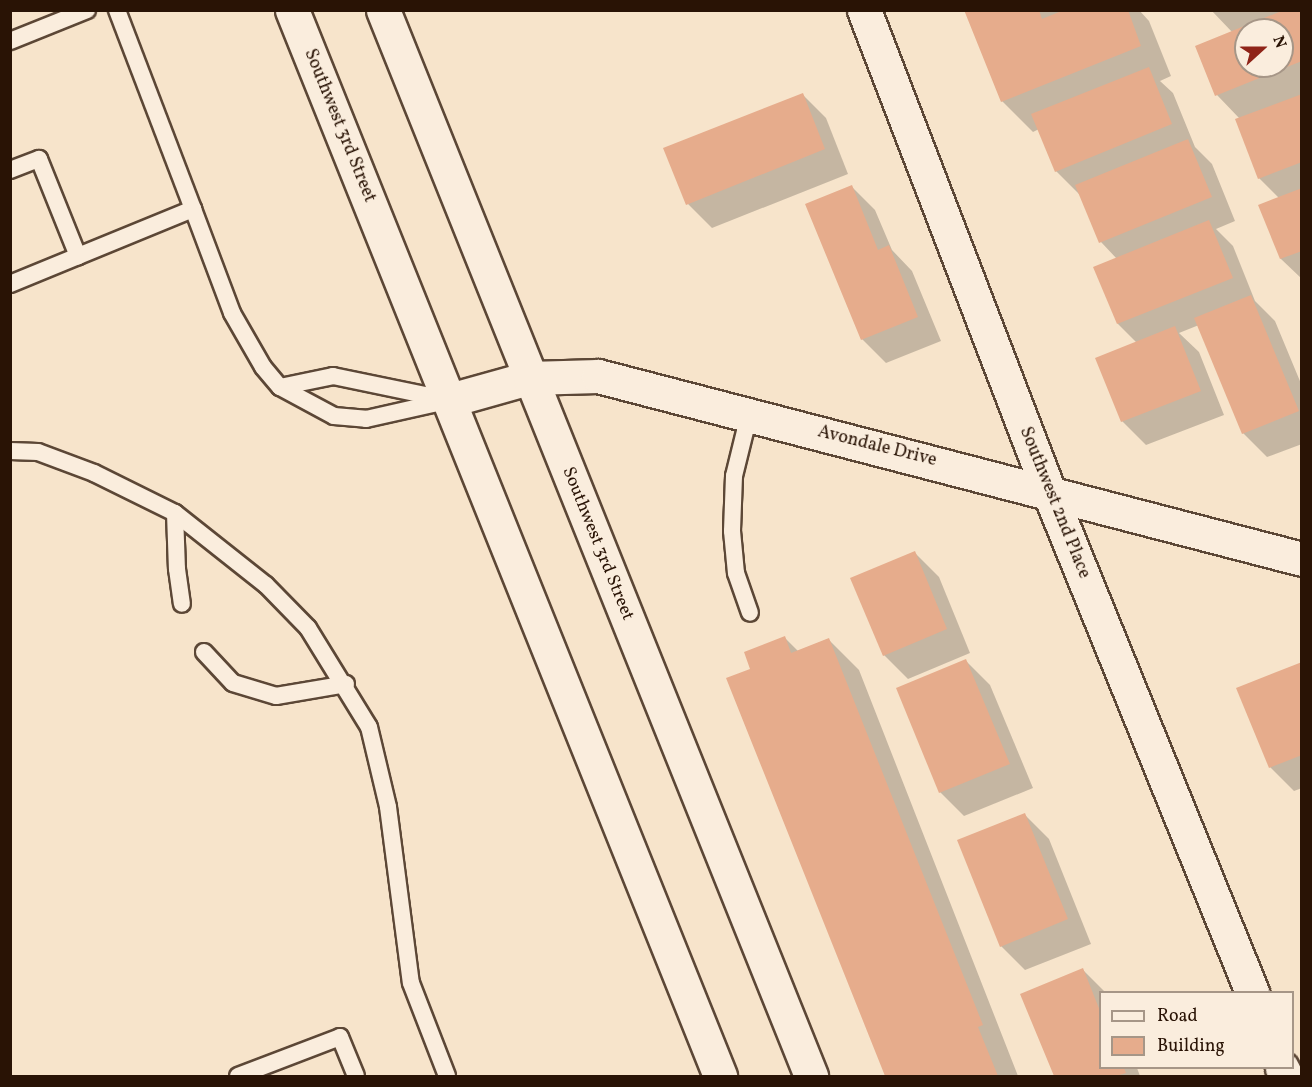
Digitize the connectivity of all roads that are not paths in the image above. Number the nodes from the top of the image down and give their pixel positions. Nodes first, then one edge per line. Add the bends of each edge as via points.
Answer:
1 (87, 10) edge
2 (117, 10) edge
3 (292, 10) edge
4 (383, 10) edge
5 (864, 10) edge
6 (10, 41) edge
7 (10, 170) edge
8 (193, 209) junction
9 (78, 256) junction
10 (10, 284) edge
11 (530, 378) junction
12 (280, 387) junction
13 (450, 400) junction
14 (749, 415) junction
15 (10, 451) edge
16 (1049, 492) junction
17 (175, 513) junction
18 (1302, 559) edge
19 (182, 604) dead end
20 (750, 613) dead end
21 (204, 652) dead end
22 (346, 684) junction
23 (1251, 991) edge
24 (238, 1077) edge
25 (356, 1077) edge
26 (447, 1077) edge
27 (720, 1077) edge
28 (811, 1077) edge

1 - 6 lane
2 - 8 lane
3 - 13 street, Southwest 3rd Street
4 - 11 street, Southwest 3rd Street
5 - 16 street, Southwest 2nd Place
7 - 9 lane via 39,159
8 - 9 lane
8 - 12 lane via 232,314 263,367
9 - 10 lane
11 - 13 street, Avondale Drive
11 - 14 street, Avondale Drive via 598,376
11 - 28 street, Southwest 3rd Street
12 - 13 lane via 333,376
12 - 13 lane via 334,416 355,418
13 - 27 street, Southwest 3rd Street
14 - 16 street, Avondale Drive
14 - 20 lane via 734,476 732,531 736,573
15 - 17 lane via 50,456
16 - 18 street, Avondale Drive
16 - 23 street, Southwest 2nd Place
17 - 19 lane
17 - 22 lane via 266,585 308,628
21 - 22 lane via 233,683 276,696
22 - 26 lane via 369,727 382,770 411,983
24 - 25 lane via 340,1037

